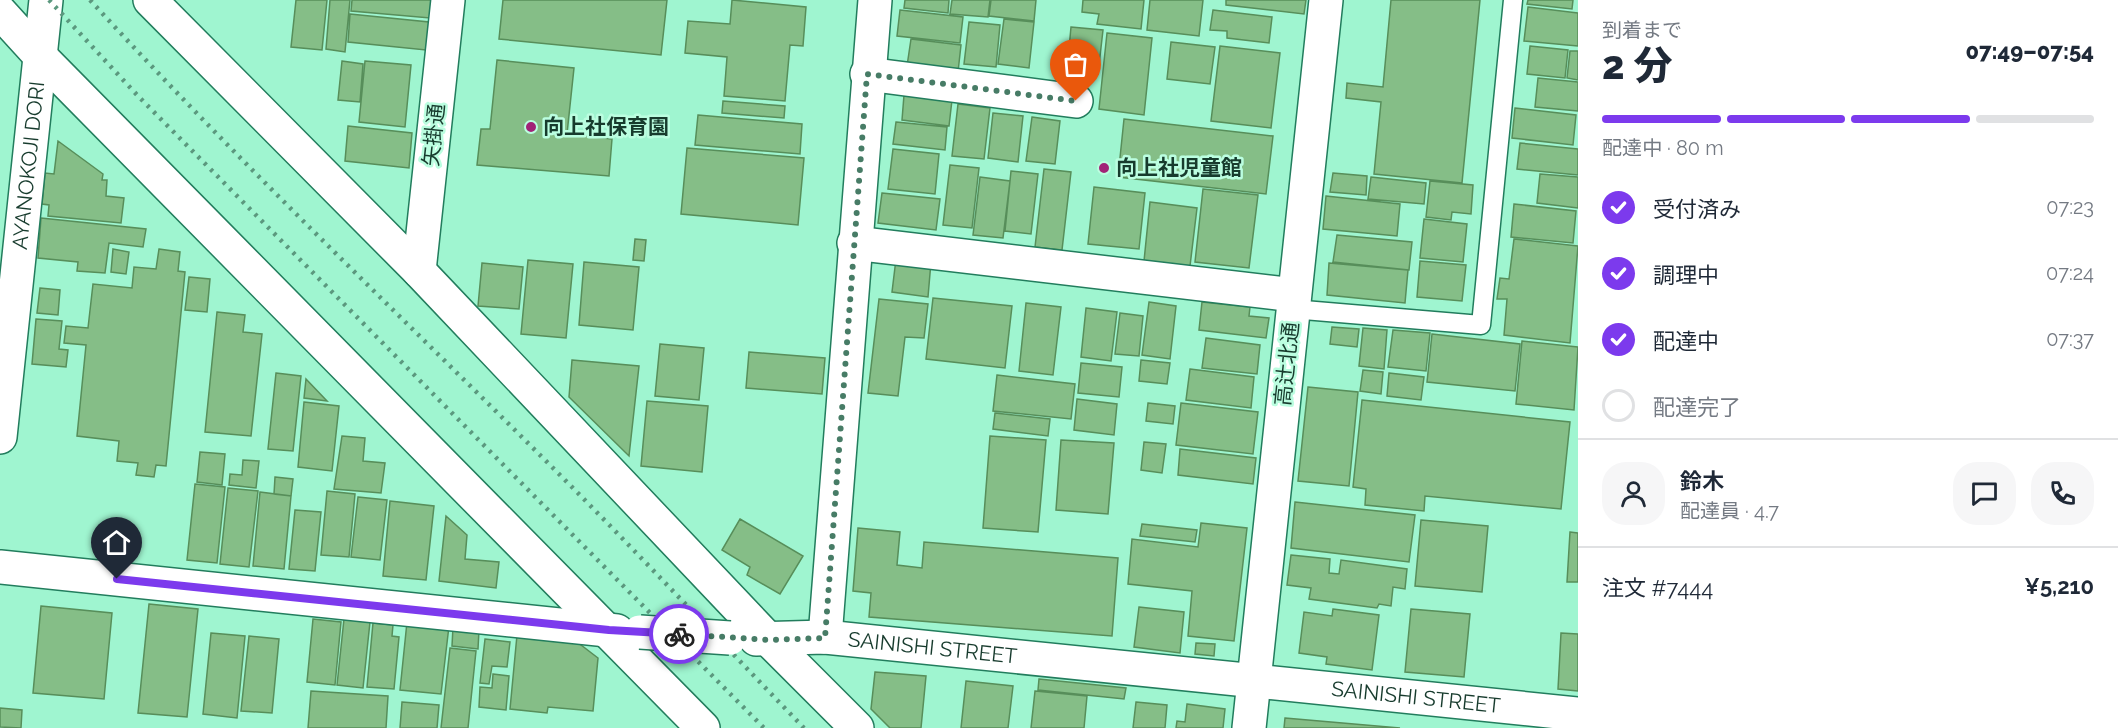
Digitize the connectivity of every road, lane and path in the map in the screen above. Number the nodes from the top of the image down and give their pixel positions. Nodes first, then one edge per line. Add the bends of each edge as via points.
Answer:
1 (150, 0) edge
2 (448, 0) edge
3 (875, 0) edge
4 (1326, 0) edge
5 (1513, 0) edge
6 (45, 10) edge
7 (0, 12) edge
8 (40, 56) junction
9 (867, 74) junction
10 (1076, 101) dead end
11 (854, 243) junction
12 (419, 271) junction
13 (1293, 302) junction
14 (6, 309) edge
15 (0, 437) edge
16 (0, 567) edge
17 (624, 631) junction
18 (825, 638) junction
19 (769, 640) junction
20 (1255, 680) junction
21 (1578, 714) edge
22 (703, 728) edge
23 (857, 728) edge
24 (1249, 728) edge

1 - 12 street
2 - 12 street, 矢掛通
3 - 9 street
4 - 13 street, 高辻北通
5 - 13 lane via 1481,325
6 - 8 street, AYANOKOJI DORI
7 - 8 street
8 - 14 street, AYANOKOJI DORI
8 - 17 street
9 - 10 street
9 - 11 street
11 - 13 street
11 - 18 street
12 - 19 street
13 - 20 street, 高辻北通
14 - 15 street, AYANOKOJI DORI
16 - 17 street, SAINISHI STREET
17 - 19 street, SAINISHI STREET, bridge
17 - 22 street
18 - 19 street, SAINISHI STREET
18 - 20 street, SAINISHI STREET
19 - 23 street
20 - 21 street, SAINISHI STREET
20 - 24 street, 高辻北通

